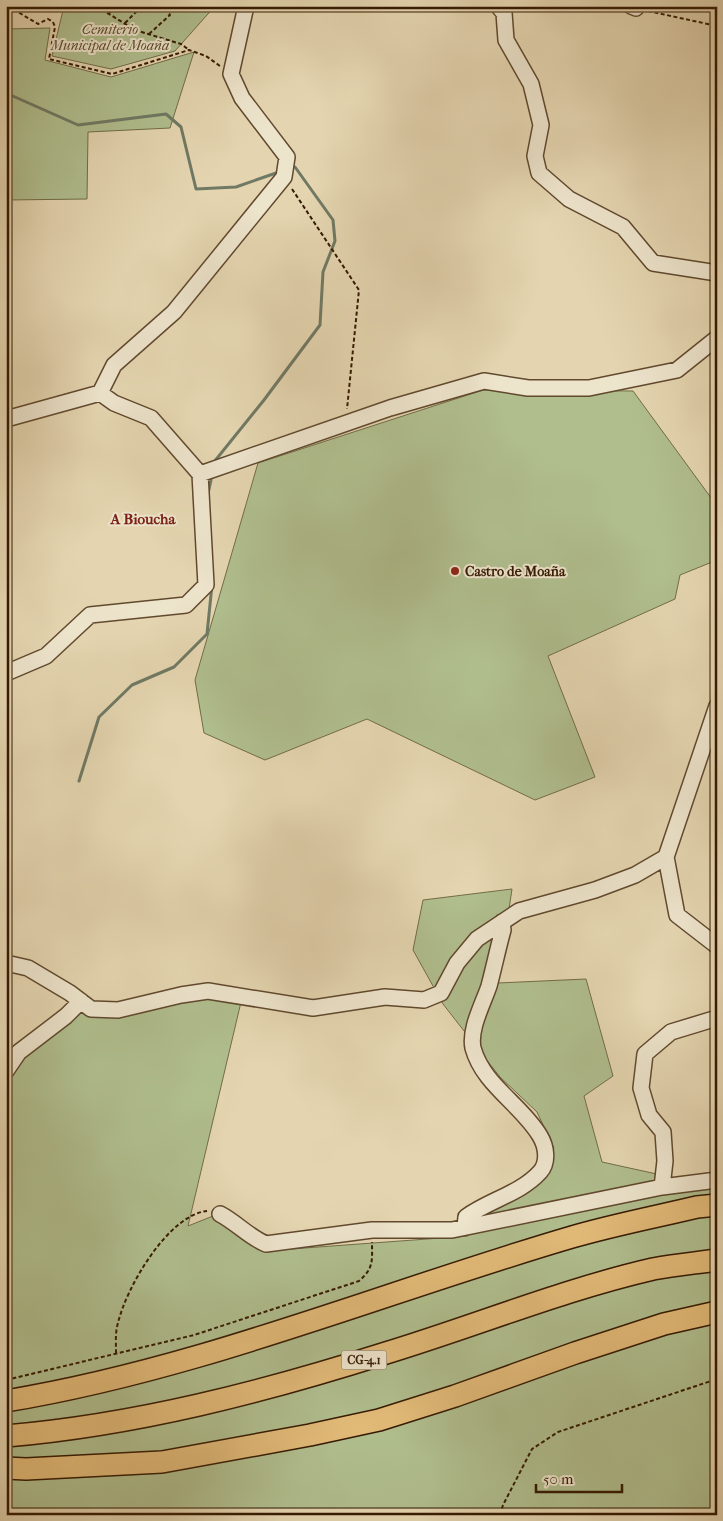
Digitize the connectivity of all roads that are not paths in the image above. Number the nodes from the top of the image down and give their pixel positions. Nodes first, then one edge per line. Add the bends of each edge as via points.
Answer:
1 (246, 6) edge
2 (498, 6) edge
3 (717, 273) edge
4 (717, 338) edge
5 (100, 393) junction
6 (6, 420) edge
7 (200, 474) junction
8 (6, 673) edge
9 (717, 706) edge
10 (666, 857) junction
11 (502, 922) junction
12 (717, 946) edge
13 (6, 963) edge
14 (81, 1001) junction
15 (717, 1018) edge
16 (6, 1071) edge
17 (717, 1180) edge
18 (662, 1186) junction
19 (717, 1205) edge
20 (220, 1214) road end
21 (465, 1227) junction
22 (717, 1260) edge
23 (717, 1312) edge
24 (6, 1401) edge
25 (6, 1436) edge
26 (6, 1468) edge

1 - 5 street via 230,74 242,98 287,157 284,177 174,312 114,365
2 - 3 street via 504,12 506,40 531,84 541,125 535,156 539,173 569,198 623,227 653,263
4 - 7 street via 677,370 589,388 528,388 484,381
5 - 6 street
5 - 7 street via 114,403 151,418
7 - 8 street via 206,585 186,605 90,615 46,656
9 - 10 street
10 - 11 street via 635,875 519,912
10 - 12 street via 677,915
11 - 14 street via 477,939 441,993 424,1000 385,997 314,1008 208,990 118,1010 91,1009
11 - 21 street via 503,930 489,986 473,1034 474,1049 491,1080 540,1135 546,1151 542,1170 525,1185 478,1208 466,1217
13 - 14 street via 28,968
14 - 16 street via 19,1052
15 - 18 street via 671,1032 645,1054 641,1088 649,1116 663,1132 665,1161
17 - 18 street
18 - 21 street
19 - 24 highway via 573,1237 248,1342 54,1393
20 - 21 street via 253,1239 266,1244 372,1230 452,1230
22 - 25 highway, CG-4.1 via 654,1269 560,1295 387,1353 238,1396 133,1418
23 - 26 highway via 664,1324 388,1417 318,1433 162,1462

